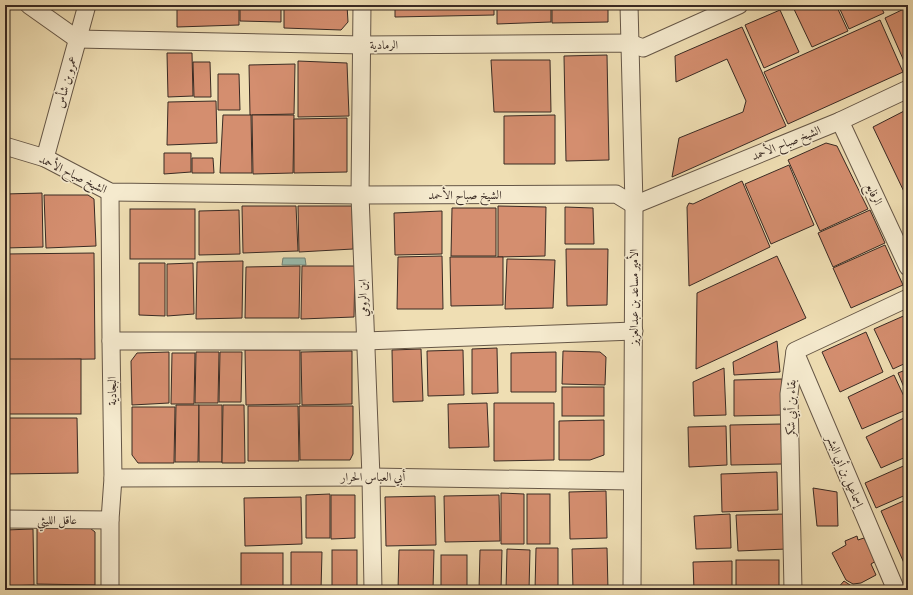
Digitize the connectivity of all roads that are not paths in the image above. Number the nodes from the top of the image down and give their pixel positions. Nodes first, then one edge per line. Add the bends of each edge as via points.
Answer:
1 (29, 5) edge
2 (87, 5) edge
3 (362, 5) edge
4 (630, 5) edge
5 (739, 5) edge
6 (77, 39) junction
7 (630, 43) junction
8 (363, 45) junction
9 (908, 89) edge
10 (840, 121) junction
11 (5, 146) edge
12 (45, 158) junction
13 (110, 192) junction
14 (360, 195) junction
15 (634, 205) junction
16 (908, 267) edge
17 (908, 298) edge
18 (634, 331) junction
19 (365, 341) junction
20 (111, 342) junction
21 (795, 351) junction
22 (371, 477) junction
23 (113, 478) junction
24 (632, 482) junction
25 (5, 519) edge
26 (110, 520) junction
27 (110, 590) edge
28 (373, 590) edge
29 (632, 590) edge
30 (793, 590) edge
31 (896, 590) edge

1 - 6 street
2 - 6 street, عمرو بن شأس
3 - 8 street, ابن الرومي
4 - 7 street, الأمير مساعد بن عبدالعزيز
5 - 7 street, الرمادية via 643,48
6 - 8 street, الرمادية
6 - 12 street, عمرو بن شأس
7 - 8 street, الرمادية
7 - 15 street, الأمير مساعد بن عبدالعزيز
8 - 14 street, ابن الرومي
9 - 10 street, الشيخ صباح الأحمد
10 - 15 street, الشيخ صباح الأحمد
10 - 16 street, الرفايع
11 - 12 street, الشيخ صباح الأحمد
12 - 13 street, الشيخ صباح الأحمد
13 - 14 street, الشيخ صباح الأحمد
13 - 20 street, البجادية
14 - 15 street, الشيخ صباح الأحمد via 616,194
14 - 19 street, ابن الرومي
15 - 18 street, الأمير مساعد بن عبدالعزيز
17 - 21 street
18 - 19 street
18 - 24 street, الأمير مساعد بن عبدالعزيز
19 - 20 street
19 - 22 street, ابن الرومي
20 - 23 street, البجادية
21 - 30 street, بقاء بن أبي شكر via 790,394
21 - 31 street, إسماعيل بن أبي البشر
22 - 23 street, أبي العباس الحرار
22 - 24 street, أبي العباس الحرار
22 - 28 street, ابن الرومي
23 - 26 street, البجادية
24 - 29 street, الأمير مساعد بن عبدالعزيز
25 - 26 street, عاقل الليثي
26 - 27 street, البجادية

